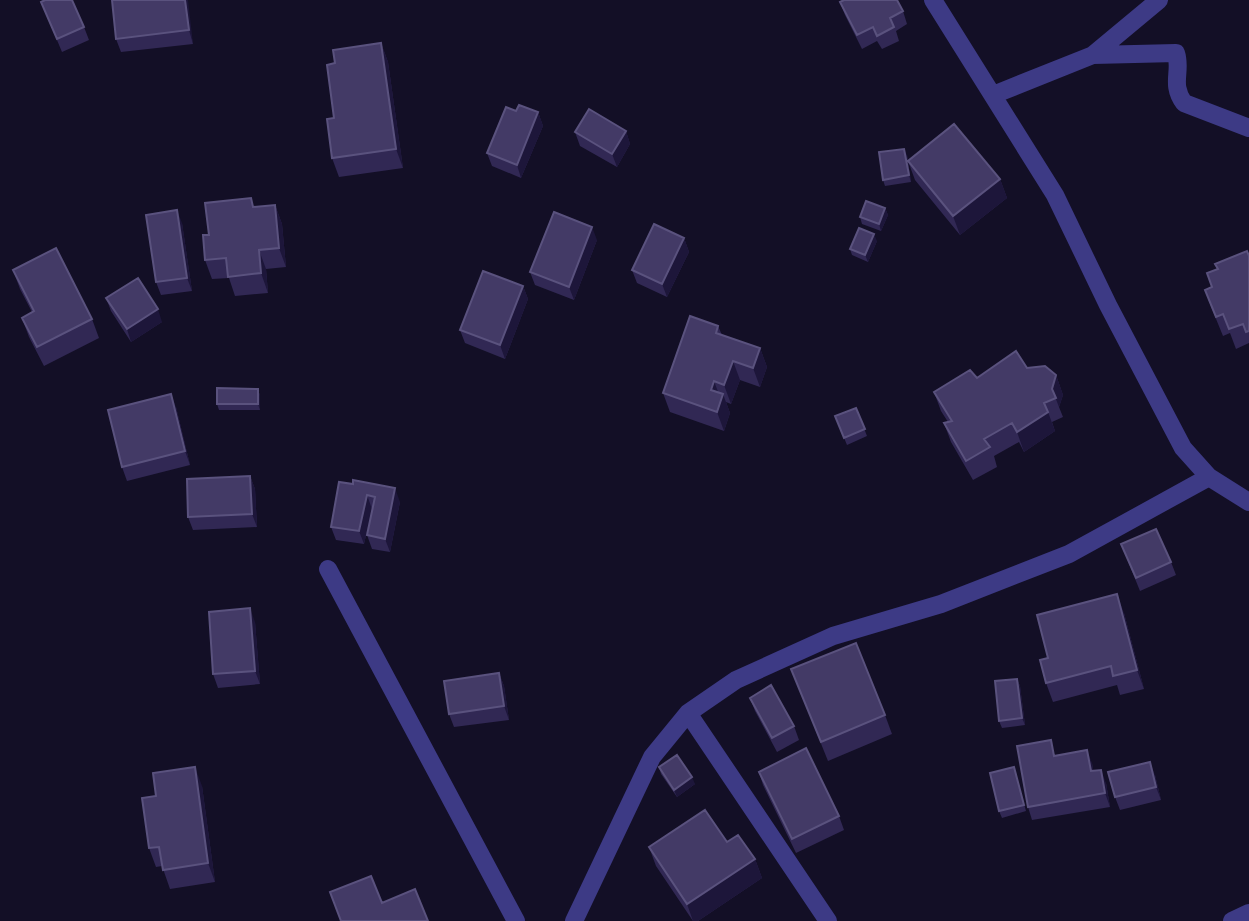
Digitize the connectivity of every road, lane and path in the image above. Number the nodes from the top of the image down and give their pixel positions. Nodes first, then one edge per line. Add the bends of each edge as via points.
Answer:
1 (933, 0) edge
2 (1159, 0) edge
3 (1093, 55) junction
4 (993, 95) junction
5 (1249, 128) edge
6 (1209, 477) junction
7 (1246, 499) edge
8 (328, 569) dead end
9 (688, 713) junction
10 (1249, 913) edge
11 (516, 921) edge
12 (574, 921) edge
13 (828, 921) edge
14 (1232, 921) edge

1 - 4 street
2 - 3 street
3 - 4 street
3 - 5 street via 1176,53 1176,85 1184,103
4 - 6 street via 1055,195 1183,448
6 - 7 street
6 - 9 street via 1069,554 941,604 833,636 736,680
8 - 11 street
9 - 12 street via 652,757
9 - 13 street
10 - 14 street

